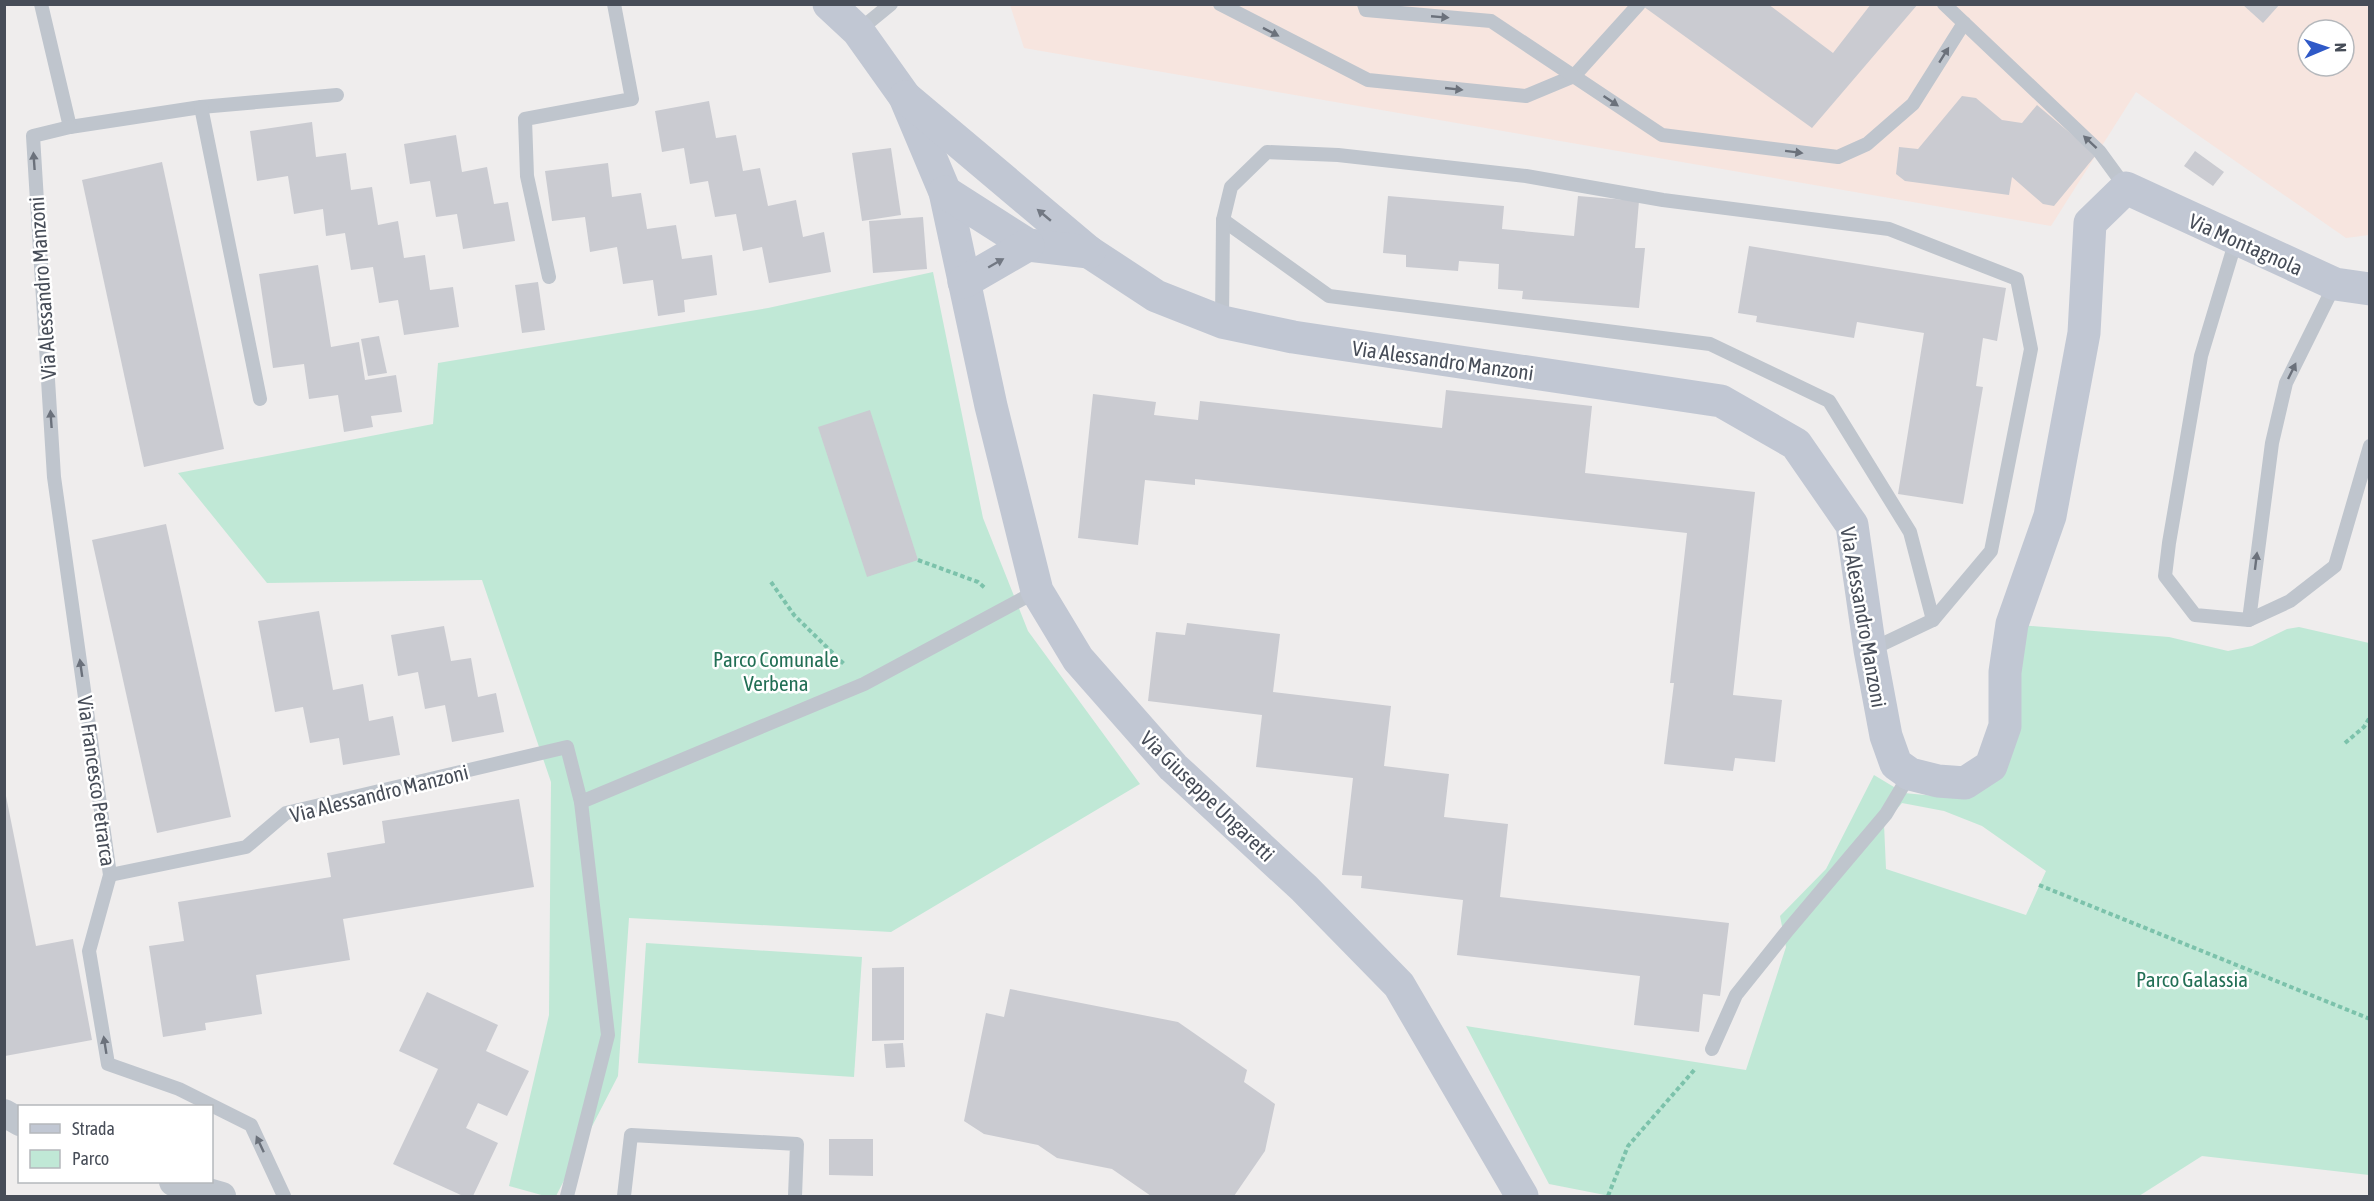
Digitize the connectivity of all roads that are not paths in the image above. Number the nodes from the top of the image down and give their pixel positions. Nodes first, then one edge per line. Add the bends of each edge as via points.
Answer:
1 (41, 4) edge
2 (615, 4) edge
3 (829, 4) edge
4 (891, 4) edge
5 (1220, 4) edge
6 (1364, 4) edge
7 (1640, 4) edge
8 (1944, 4) edge
9 (1964, 23) junction
10 (858, 31) junction
11 (1574, 76) junction
12 (337, 95) dead end
13 (905, 97) junction
14 (201, 107) junction
15 (70, 127) junction
16 (1010, 186) junction
17 (2126, 188) junction
18 (945, 192) junction
19 (1224, 220) junction
20 (2236, 240) junction
21 (1028, 244) junction
22 (1089, 252) junction
23 (549, 277) dead end
24 (964, 282) junction
25 (2335, 284) junction
26 (2370, 289) edge
27 (1222, 322) junction
28 (260, 399) dead end
29 (2370, 446) edge
30 (2366, 469) edge
31 (54, 477) joint
32 (1037, 591) junction
33 (1933, 620) junction
34 (2249, 620) junction
35 (1870, 650) junction
36 (1910, 774) junction
37 (581, 801) junction
38 (110, 875) junction
39 (1712, 1049) road end
40 (211, 1105) edge
41 (213, 1106) edge
42 (4, 1113) edge
43 (18, 1121) edge
44 (176, 1183) edge
45 (222, 1197) edge
46 (284, 1197) edge
47 (567, 1197) edge
48 (624, 1197) edge
49 (795, 1197) edge
50 (1522, 1197) edge

1 - 15 lane
2 - 23 lane via 632,99 525,119 527,176
3 - 10 street, Via Alessandro Manzoni
4 - 10 lane
5 -> 11 lane via 1368,80 1526,96
6 -> 11 lane via 1366,10 1491,21
7 - 11 lane
8 - 9 lane
11 -> 9 lane via 1662,135 1838,157 1867,144 1913,104
17 -> 9 lane via 2099,151
10 - 13 street, Via Alessandro Manzoni
12 - 14 lane, Via Alessandro Manzoni
13 - 16 street, Via Alessandro Manzoni
13 - 18 street, Via Alessandro Manzoni
14 - 15 lane, Via Alessandro Manzoni
14 - 28 lane
31 -> 15 lane, Via Alessandro Manzoni via 33,136
16 - 18 street
22 -> 16 street, Via Alessandro Manzoni
17 - 20 street, Via Montagnola
17 - 36 street via 2090,223 2084,333 2050,516 2012,624 2005,672 2005,726 1991,766 1965,783
18 - 21 street, Via Alessandro Manzoni
18 - 24 street, Via Giuseppe Ungaretti
19 - 27 lane
19 - 33 lane via 1329,296 1710,344 1829,401 1910,532
19 - 33 lane via 1231,187 1267,152 1338,155 1526,176 1663,200 1889,229 2018,279 2031,349 1991,551
20 - 25 street, Via Montagnola
20 - 34 lane via 2201,356 2166,576 2195,615
21 - 22 street, Via Alessandro Manzoni
24 -> 21 street
22 - 27 street, Via Alessandro Manzoni via 1155,296
24 - 32 street, Via Giuseppe Ungaretti
25 - 26 street, Via Montagnola
34 -> 25 lane via 2272,443 2286,383
27 - 35 street, Via Alessandro Manzoni via 1293,338 1720,401 1796,444 1852,525
29 - 30 lane
30 - 34 lane via 2335,566 2289,602
38 -> 31 lane, Via Francesco Petrarca
32 - 37 lane via 864,684
32 - 50 street, Via Giuseppe Ungaretti via 1078,659 1173,767 1304,888 1399,985
33 - 35 lane
35 - 36 street, Via Alessandro Manzoni via 1886,736 1896,764
36 - 39 lane via 1886,814 1737,995
37 - 38 lane, Via Alessandro Manzoni via 567,747 286,813 246,847
37 - 47 lane via 609,1035
40 -> 38 lane, Via Francesco Petrarca via 179,1089 108,1064 89,951
46 -> 41 lane, Via Francesco Petrarca via 251,1125
42 - 43 street
44 - 45 street
48 - 49 lane via 631,1135 797,1144

